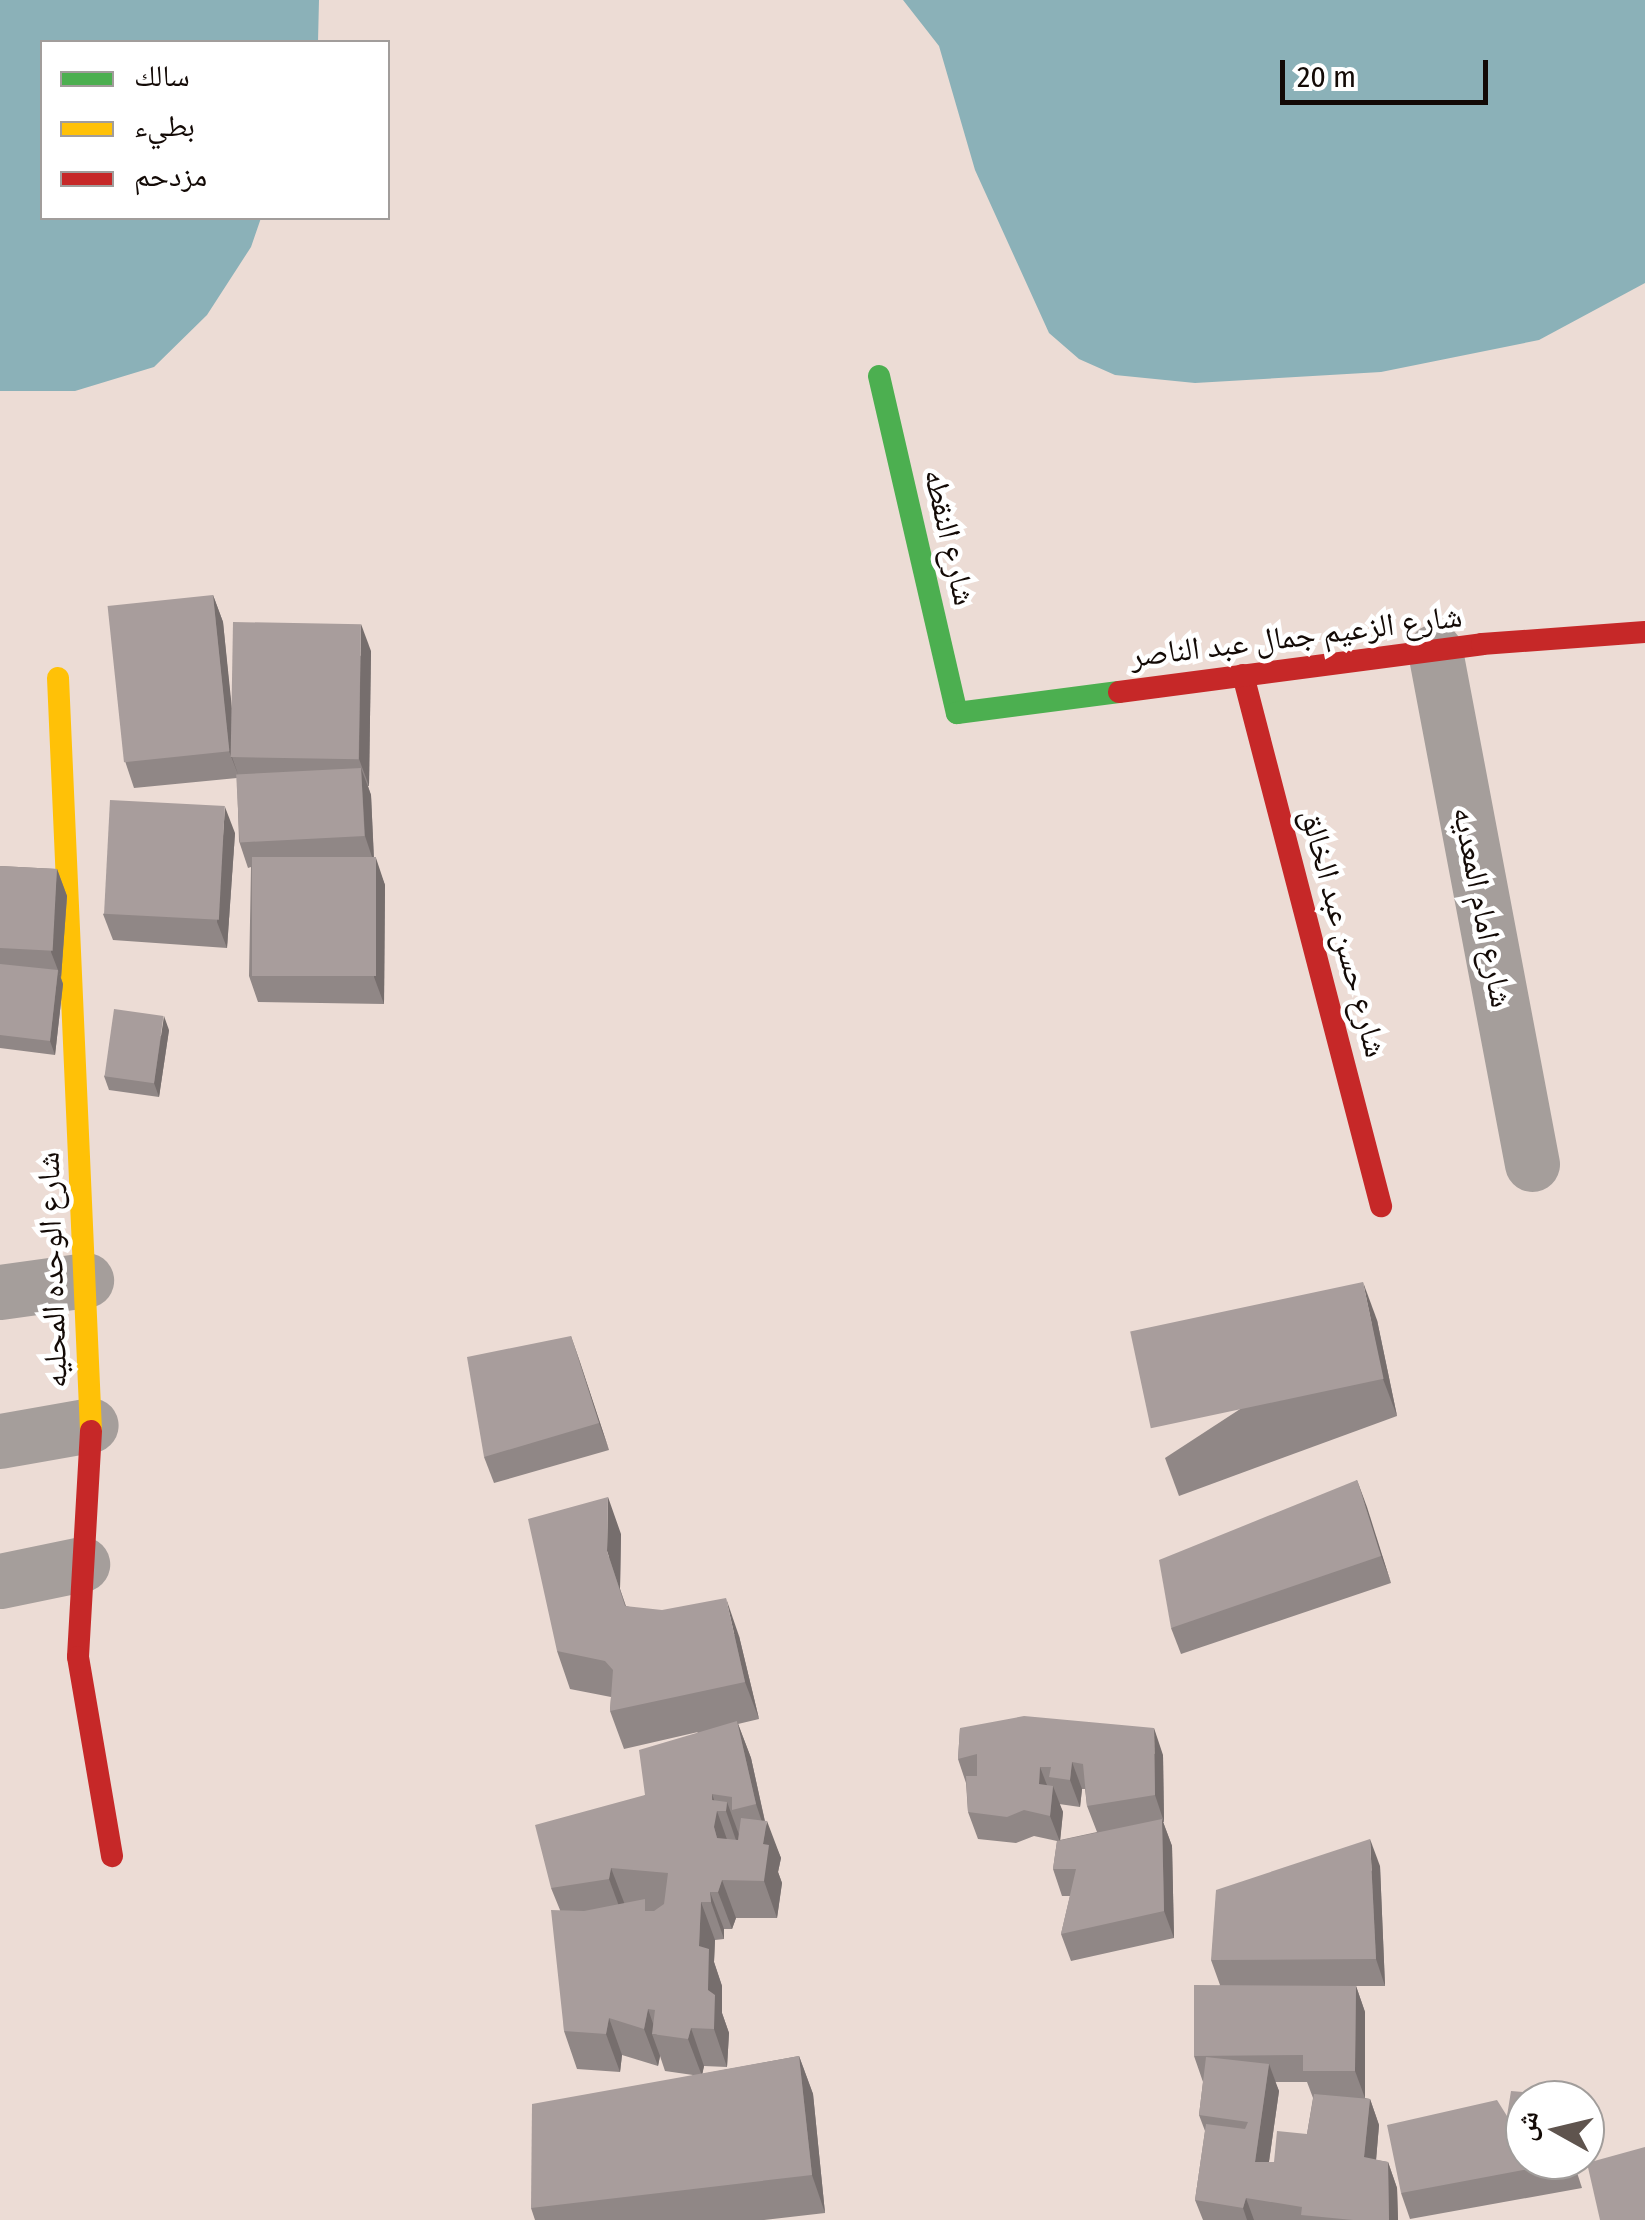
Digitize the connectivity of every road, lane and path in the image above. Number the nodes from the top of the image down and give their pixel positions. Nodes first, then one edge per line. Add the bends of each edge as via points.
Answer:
1 (879, 376) dead end
2 (1645, 632) edge
3 (1435, 651) junction
4 (1243, 676) junction
5 (58, 678) dead end
6 (957, 713) joint
7 (1532, 1164) dead end
8 (1381, 1206) dead end
9 (86, 1280) junction
10 (0, 1292) edge
11 (91, 1424) junction
12 (0, 1441) edge
13 (82, 1564) junction
14 (0, 1581) edge
15 (112, 1856) dead end

1 - 6 street, شارع النقطه
2 - 3 street, شارع الزعيم جمال عبد الناصر
3 - 4 street, شارع الزعيم جمال عبد الناصر
3 - 7 street, شارع امام المعديه
4 - 6 street, شارع الزعيم جمال عبد الناصر
4 - 8 street, شارع حسن عبد الخالق
5 - 9 street, شارع الوحده المحليه
9 - 10 street
9 - 11 street, شارع الوحده المحليه
11 - 12 street
11 - 13 street, شارع الوحده المحليه
13 - 14 street
13 - 15 street, شارع الوحده المحليه via 78,1657

